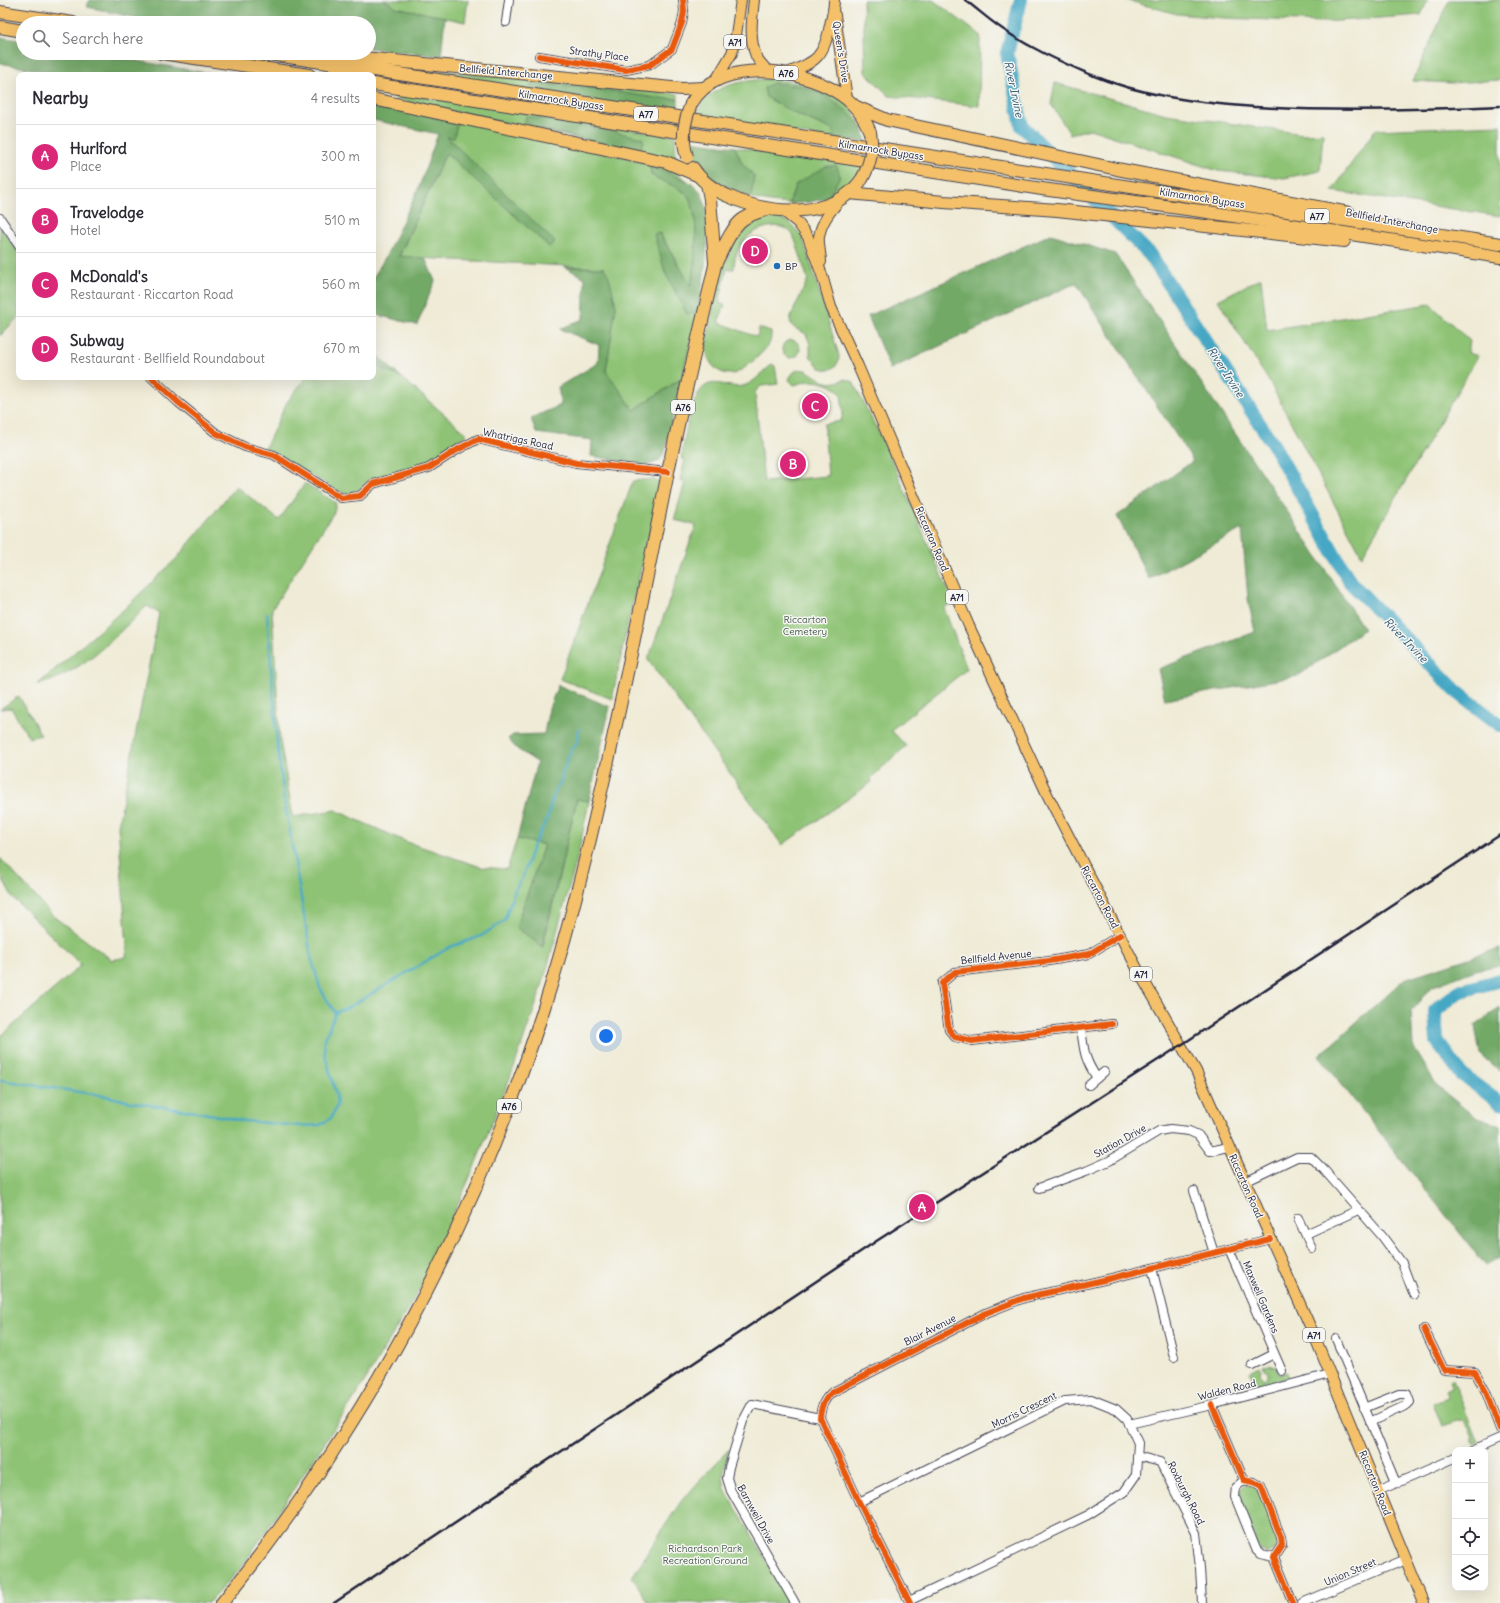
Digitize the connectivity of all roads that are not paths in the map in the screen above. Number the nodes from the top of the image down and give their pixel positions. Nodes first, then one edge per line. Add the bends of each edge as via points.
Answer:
1 (509, 0) edge
2 (683, 0) edge
3 (741, 0) edge
4 (754, 0) edge
5 (834, 3) edge
6 (0, 12) edge
7 (27, 16) edge
8 (506, 22) dead end
9 (0, 27) edge
10 (16, 30) edge
11 (539, 56) dead end
12 (376, 59) edge
13 (193, 60) edge
14 (205, 60) edge
15 (308, 60) edge
16 (768, 71) junction
17 (250, 72) edge
18 (288, 72) edge
19 (787, 73) junction
20 (716, 80) junction
21 (376, 84) edge
22 (704, 88) junction
23 (376, 100) edge
24 (851, 103) junction
25 (697, 175) junction
26 (707, 184) junction
27 (845, 196) junction
28 (768, 209) junction
29 (782, 210) junction
30 (0, 218) edge
31 (16, 242) edge
32 (1500, 244) edge
33 (1500, 258) edge
34 (716, 265) junction
35 (822, 275) junction
36 (154, 380) edge
37 (668, 472) junction
38 (1120, 935) junction
39 (1112, 1024) dead end
40 (1081, 1028) junction
41 (1104, 1072) dead end
42 (1097, 1078) junction
43 (1088, 1085) dead end
44 (1229, 1147) junction
45 (1245, 1182) junction
46 (1039, 1188) dead end
47 (1194, 1191) dead end
48 (1358, 1210) junction
49 (1298, 1218) dead end
50 (1306, 1234) junction
51 (1270, 1239) junction
52 (1229, 1249) junction
53 (1312, 1249) dead end
54 (1214, 1253) junction
55 (1152, 1268) junction
56 (1414, 1295) dead end
57 (1424, 1329) dead end
58 (1336, 1339) dead end
59 (1274, 1354) junction
60 (1174, 1357) dead end
61 (1252, 1364) dead end
62 (1282, 1371) dead end
63 (1330, 1374) junction
64 (1212, 1405) junction
65 (1364, 1408) junction
66 (820, 1418) junction
67 (1370, 1422) junction
68 (1129, 1424) junction
69 (1500, 1429) edge
70 (1500, 1438) edge
71 (1480, 1447) edge
72 (1137, 1456) junction
73 (1452, 1459) edge
74 (1244, 1480) junction
75 (1396, 1483) junction
76 (1378, 1491) junction
77 (859, 1502) junction
78 (1274, 1557) junction
79 (1406, 1559) junction
80 (910, 1602) edge
81 (222, 1603) edge
82 (795, 1603) edge
83 (1202, 1603) edge
84 (1293, 1603) edge
85 (1302, 1603) edge
86 (1424, 1603) edge

1 - 8 street
2 - 11 street, Strathy Place via 682,23 672,49 650,65 626,70
3 - 20 main road, A71 via 732,53
4 - 16 main road, A71 via 751,27 753,42 757,57
5 - 19 main road, Queen's Drive via 828,36 821,53 809,64
5 - 24 main road, Queen's Drive
6 - 7 highway
9 - 10 highway
12 - 22 highway, Bellfield Interchange via 666,87
13 - 17 highway
14 - 18 highway
15 - 32 highway, Kilmarnock Bypass / A77
16 - 19 highway, A76
16 - 20 highway, A76
19 - 24 highway, A76 via 820,83
20 - 22 highway, A76
21 - 33 highway, Kilmarnock Bypass / A77
22 - 25 highway, A76, bridge via 691,104 684,127 683,146 686,157
23 - 25 highway via 666,162
24 - 27 highway, A76, bridge via 865,119 872,143 871,158 862,179
24 - 32 highway, Bellfield Interchange / A77 via 887,120 1116,169 1383,219
25 - 26 highway, A76
26 - 28 highway, A76 via 740,202
26 - 34 highway, A76
27 - 29 highway, A76 via 812,208
27 - 33 highway, A77 via 1057,210
27 - 35 main road, Riccarton Road / A71 via 826,218 819,238
28 - 29 highway, A76
28 - 34 highway, A76 via 751,214 740,221 725,243
29 - 35 main road, Riccarton Road / A71 via 798,223 808,237
30 - 31 street
34 - 37 highway, A76
35 - 38 main road, Riccarton Road / A71 via 831,307 969,626 1047,794
36 - 37 street, Whatriggs Road via 216,433 245,447 274,456 341,498 360,496 373,484 429,468 478,439 576,463
37 - 81 highway, A76 via 641,608 575,901 541,1017 500,1131 431,1282 369,1394 299,1502
38 - 40 street, Bellfield Avenue via 1090,954 955,972 942,984 949,1030 955,1037 972,1040
38 - 44 main road, Riccarton Road / A71 via 1196,1071
39 - 40 street, Bellfield Avenue
40 - 42 street via 1088,1064
41 - 42 street
42 - 43 street
44 - 45 main road, Riccarton Road / A71
44 - 46 street, Station Drive via 1210,1151 1198,1135 1189,1131 1159,1131 1109,1161
45 - 48 street via 1297,1157 1310,1157
45 - 51 main road, Riccarton Road / A71
47 - 54 street
48 - 50 street
48 - 56 street via 1402,1263
49 - 50 street
50 - 53 street
51 - 52 street, Blair Avenue
51 - 63 main road, Riccarton Road / A71
52 - 54 street, Blair Avenue
52 - 59 street, Maxwell Gardens
54 - 55 street, Blair Avenue
55 - 60 street
55 - 66 street, Blair Avenue via 1024,1298 986,1313 831,1393 820,1408
57 - 69 street via 1444,1370 1475,1372 1486,1392
58 - 65 street, Riccarton Road
59 - 61 street
59 - 62 street, Maxwell Gardens
63 - 64 street, Walden Road
63 - 76 main road, Riccarton Road / A71
64 - 68 street, Walden Road
64 - 74 street
65 - 67 street, Riccarton Road
65 - 67 street via 1399,1394 1407,1394 1410,1402
66 - 77 street
66 - 82 street, Barnweil Drive via 752,1404 743,1421 727,1478 731,1491
67 - 75 street, Riccarton Road
68 - 72 street, Morris Crescent via 1138,1443
68 - 77 street, Morris Crescent via 1116,1408 1091,1399 1065,1401
70 - 71 street
72 - 80 street, Morris Crescent via 1136,1475 1124,1492 1088,1515
72 - 83 street, Roxburgh Road via 1160,1462 1196,1533
73 - 75 street
74 - 78 street via 1261,1486 1281,1537 1282,1545
74 - 78 street via 1236,1487 1235,1497 1256,1549 1261,1554
75 - 76 street
76 - 79 main road, Riccarton Road / A71
77 - 80 street
78 - 84 street
79 - 85 street, Union Street
79 - 86 main road, Riccarton Road / A71

